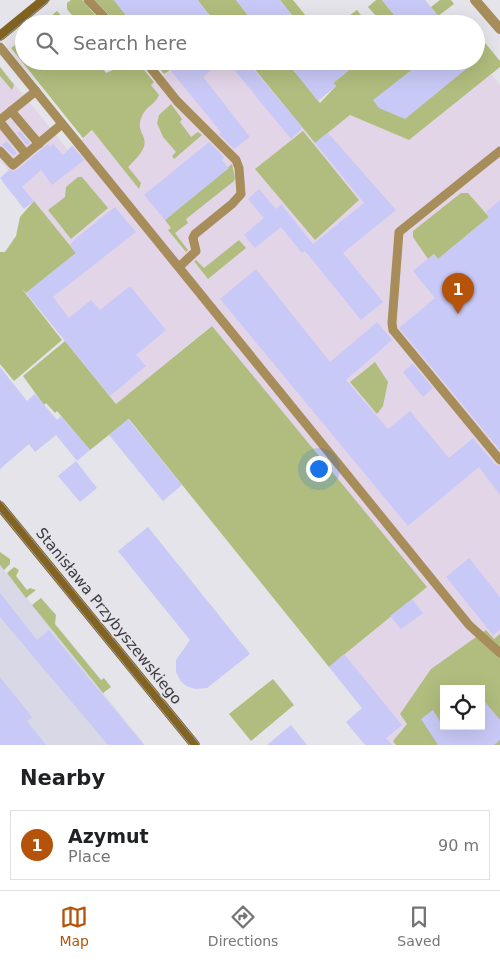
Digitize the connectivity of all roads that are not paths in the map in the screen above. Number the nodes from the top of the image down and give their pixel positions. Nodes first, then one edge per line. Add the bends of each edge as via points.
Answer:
1 (44, 0) edge
2 (88, 0) edge
3 (476, 0) edge
4 (26, 15) edge
5 (102, 15) edge
6 (15, 24) edge
7 (500, 29) edge
8 (0, 36) edge
9 (0, 47) edge
10 (15, 65) edge
11 (19, 70) edge
12 (152, 70) edge
13 (36, 91) junction
14 (11, 111) junction
15 (0, 121) edge
16 (62, 124) junction
17 (39, 144) junction
18 (0, 151) edge
19 (500, 152) edge
20 (26, 154) junction
21 (179, 267) junction
22 (500, 460) edge
23 (0, 506) edge
24 (500, 653) edge
25 (195, 745) edge

1 - 4 street
2 - 5 lane
3 - 7 street
6 - 8 street
9 - 10 lane
11 - 13 lane
12 - 21 lane via 177,101 225,147 239,168 241,194 195,234 196,252
13 - 14 lane
13 - 16 lane
14 - 15 lane
14 - 17 lane
15 - 20 lane
16 - 17 lane
16 - 21 lane
17 - 20 lane
18 - 20 lane via 13,165
19 - 22 lane via 399,232 392,323 394,330
21 - 24 lane via 469,625
23 - 25 street, Stanisława Przybyszewskiego

